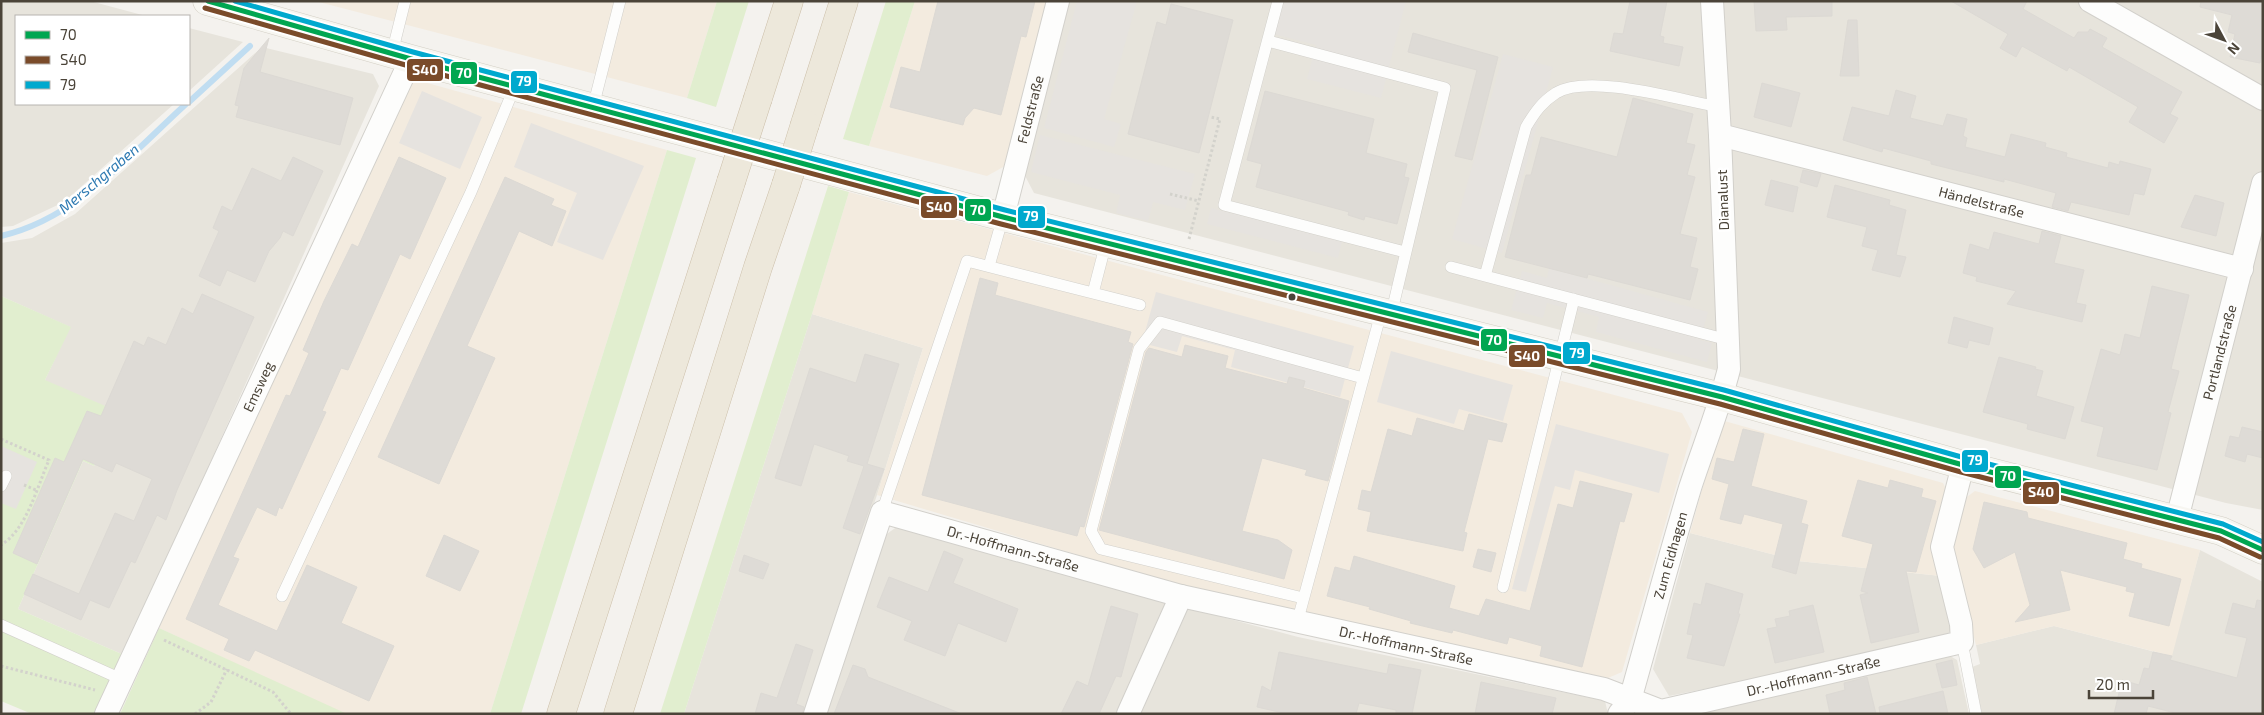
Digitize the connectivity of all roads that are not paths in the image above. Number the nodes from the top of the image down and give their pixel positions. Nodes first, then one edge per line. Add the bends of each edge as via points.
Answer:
1 (207, 1) edge
2 (406, 1) edge
3 (620, 1) edge
4 (789, 1) edge
5 (844, 1) edge
6 (1058, 1) edge
7 (1278, 1) edge
8 (1712, 1) edge
9 (2090, 1) edge
10 (248, 6) edge
11 (1268, 41) junction
12 (401, 56) junction
13 (515, 86) junction
14 (2263, 99) edge
15 (593, 107) junction
16 (1719, 107) junction
17 (1720, 135) junction
18 (2263, 184) edge
19 (1003, 217) junction
20 (1106, 243) junction
21 (1405, 252) junction
22 (988, 266) junction
23 (1451, 267) dead end
24 (2242, 269) junction
25 (1485, 276) junction
26 (1092, 293) junction
27 (1574, 299) junction
28 (1140, 305) dead end
29 (1386, 314) junction
30 (1728, 340) junction
31 (1560, 358) junction
32 (1363, 378) junction
33 (1722, 398) junction
34 (1963, 465) junction
35 (882, 512) junction
36 (2177, 519) junction
37 (1101, 549) junction
38 (2263, 550) edge
39 (1093, 571) junction
40 (1503, 587) dead end
41 (282, 596) dead end
42 (1181, 596) junction
43 (1303, 598) junction
44 (1296, 623) junction
45 (1, 625) edge
46 (1962, 642) junction
47 (113, 696) edge
48 (1625, 707) edge
49 (561, 714) edge
50 (618, 714) edge
51 (815, 714) edge
52 (1128, 714) edge
53 (1976, 714) edge

1 - 10 street
2 - 12 lane
3 - 15 lane
4 - 49 highway, bridge
5 - 50 highway, bridge
6 - 19 street, Feldstraße
7 - 11 lane
8 - 16 street, Dianalust
9 - 14 street
10 - 12 street
11 - 21 lane via 1445,88
11 - 21 lane via 1224,205
12 - 13 street
12 - 47 street, Emsweg
13 - 15 street
13 - 41 lane via 471,192
15 - 19 street
16 - 17 street, Dianalust
16 - 25 lane via 1604,85 1581,85 1558,92 1539,106 1526,127
17 - 24 street, Händelstraße
17 - 30 street, Dianalust
18 - 24 street, Portlandstraße
19 - 20 street
19 - 22 lane
20 - 26 lane
20 - 29 street
21 - 29 lane
22 - 26 lane
22 - 35 lane via 967,261
23 - 25 lane
24 - 36 street, Portlandstraße
25 - 27 lane
26 - 28 lane
27 - 30 lane
27 - 31 lane
29 - 31 street
29 - 32 lane
30 - 33 street, Dianalust via 1728,369
31 - 33 street
31 - 40 lane
32 - 37 lane via 1160,322 1139,349 1091,531
32 - 43 lane
33 - 34 street
33 - 48 street, Zum Eidhagen via 1709,427
34 - 36 street
34 - 46 street via 1942,547 1961,624
35 - 39 street, Dr.-Hoffmann-Straße
35 - 51 street
36 - 38 street via 2220,531
37 - 39 lane
37 - 43 lane
39 - 42 street, Dr.-Hoffmann-Straße
42 - 44 street, Dr.-Hoffmann-Straße
42 - 52 street
43 - 44 lane
44 - 48 street, Dr.-Hoffmann-Straße via 1604,689
45 - 47 lane
46 - 48 street, Dr.-Hoffmann-Straße via 1661,711
46 - 53 lane

